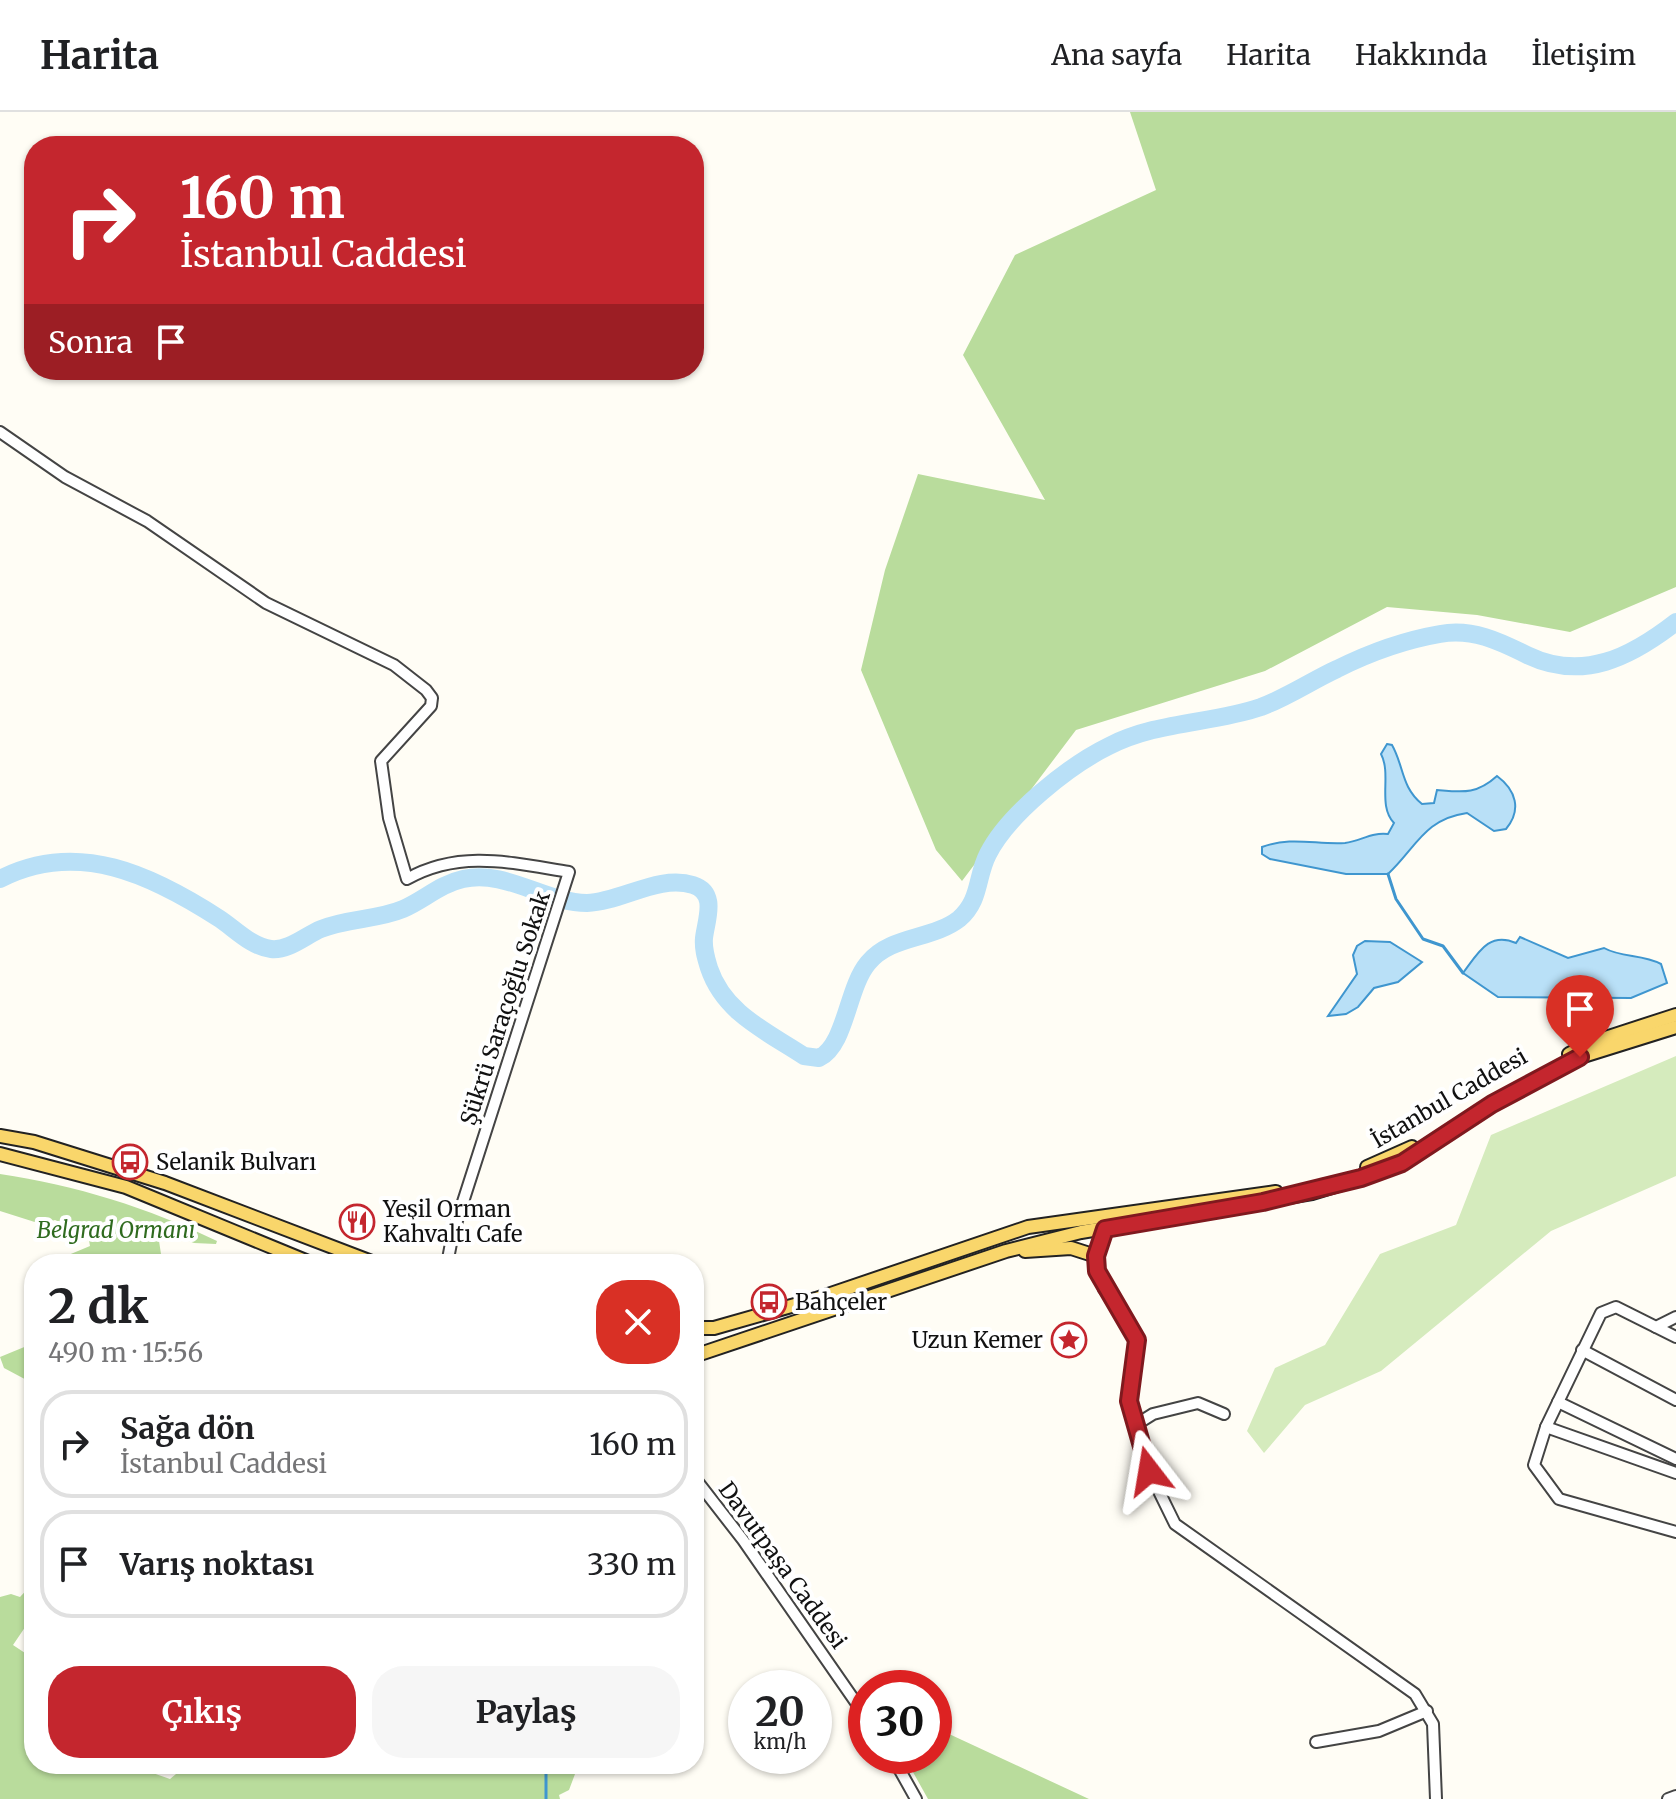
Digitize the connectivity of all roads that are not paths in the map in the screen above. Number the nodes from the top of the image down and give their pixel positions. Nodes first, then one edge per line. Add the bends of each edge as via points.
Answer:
1 (0, 432) edge
2 (1676, 1015) edge
3 (1676, 1027) edge
4 (1593, 1047) junction
5 (0, 1136) edge
6 (0, 1154) edge
7 (1094, 1215) junction
8 (1105, 1229) junction
9 (1088, 1231) junction
10 (1006, 1251) junction
11 (289, 1254) edge
12 (351, 1254) edge
13 (449, 1254) edge
14 (1096, 1256) junction
15 (1676, 1317) edge
16 (1656, 1327) junction
17 (704, 1328) edge
18 (1676, 1337) edge
19 (1582, 1350) junction
20 (704, 1353) edge
21 (1676, 1400) edge
22 (1558, 1402) junction
23 (1224, 1414) dead end
24 (1137, 1424) junction
25 (1546, 1427) junction
26 (1676, 1459) edge
27 (1676, 1473) edge
28 (704, 1490) edge
29 (1676, 1532) edge
30 (848, 1691) edge
31 (1427, 1711) junction
32 (1316, 1742) dead end
33 (902, 1774) edge
34 (1676, 1796) edge
35 (916, 1799) edge
36 (1436, 1799) edge
37 (1668, 1799) edge

1 - 13 street, Şükrü Saraçoğlu Sokak via 65,477 147,521 266,603 394,665 426,690 431,706 381,761 389,818 407,879 438,864 477,858 569,872
2 - 4 main road, İstanbul Caddesi
3 - 4 main road, İstanbul Caddesi
4 - 7 main road, İstanbul Caddesi via 1517,1082 1400,1155 1332,1181
4 - 8 main road, İstanbul Caddesi via 1402,1163 1298,1196
5 - 12 main road via 165,1183
6 - 11 main road via 126,1187
7 - 8 main road
7 - 9 main road
7 - 17 main road, İstanbul Caddesi via 1028,1227 816,1299
8 - 9 main road, İstanbul Caddesi
8 - 14 main road
9 - 10 main road, İstanbul Caddesi
9 - 14 main road
10 - 14 main road via 1071,1248
10 - 20 main road
14 - 24 street via 1104,1289 1137,1340 1129,1401
15 - 16 street
16 - 18 street
16 - 19 street via 1616,1307 1601,1313
19 - 21 street
19 - 22 street
22 - 25 street
22 - 26 street
23 - 24 street via 1198,1403 1153,1414
24 - 31 street via 1149,1471 1175,1524 1397,1680
25 - 27 street
25 - 29 street via 1534,1465 1559,1499
28 - 30 street, Davutpaşa Caddesi
31 - 32 street via 1379,1731
31 - 36 street via 1433,1724
33 - 35 street
34 - 37 street

